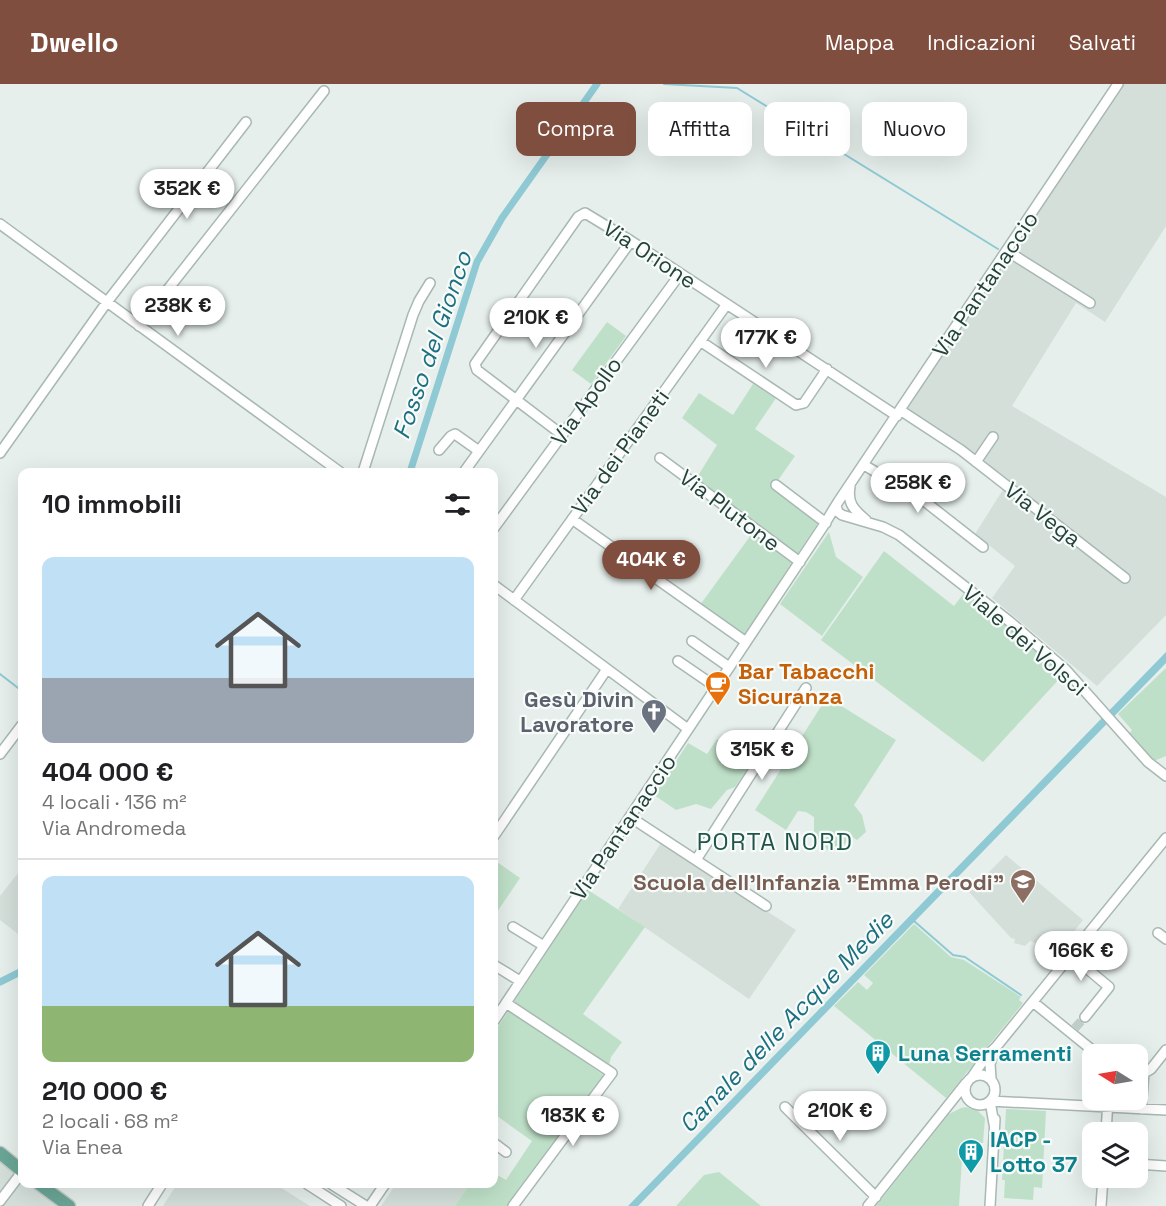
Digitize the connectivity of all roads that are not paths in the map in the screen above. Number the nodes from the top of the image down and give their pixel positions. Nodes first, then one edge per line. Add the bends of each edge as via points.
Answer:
1 (1118, 84) edge
2 (324, 91) dead end
3 (246, 122) dead end
4 (0, 224) edge
5 (631, 241) junction
6 (1007, 250) junction
7 (680, 274) junction
8 (430, 284) dead end
9 (107, 302) junction
10 (1090, 303) dead end
11 (727, 304) junction
12 (139, 326) junction
13 (700, 341) junction
14 (827, 369) junction
15 (516, 400) junction
16 (899, 413) junction
17 (561, 434) junction
18 (993, 437) dead end
19 (440, 450) dead end
20 (479, 451) junction
21 (0, 453) edge
22 (660, 458) dead end
23 (976, 462) junction
24 (864, 465) junction
25 (334, 468) edge
26 (364, 468) edge
27 (467, 468) edge
28 (776, 485) dead end
29 (843, 507) junction
30 (572, 519) junction
31 (498, 522) edge
32 (826, 523) junction
33 (983, 547) dead end
34 (800, 562) junction
35 (1125, 578) dead end
36 (498, 588) edge
37 (514, 600) junction
38 (692, 641) dead end
39 (746, 642) junction
40 (678, 661) dead end
41 (729, 667) junction
42 (607, 669) junction
43 (716, 687) junction
44 (806, 688) dead end
45 (688, 729) junction
46 (18, 730) edge
47 (0, 754) edge
48 (1166, 776) edge
49 (630, 817) junction
50 (498, 830) edge
51 (1166, 838) edge
52 (696, 860) junction
53 (766, 906) dead end
54 (513, 927) dead end
55 (544, 946) junction
56 (1071, 955) junction
57 (498, 967) edge
58 (520, 981) junction
59 (506, 1002) junction
60 (1033, 1002) junction
61 (498, 1015) edge
62 (1085, 1017) tunnel mouth
63 (1087, 1044) edge
64 (996, 1047) junction
65 (1166, 1050) edge
66 (1148, 1071) edge
67 (969, 1080) junction
68 (993, 1084) junction
69 (990, 1101) junction
70 (1012, 1102) junction
71 (1001, 1103) junction
72 (1082, 1103) edge
73 (975, 1104) junction
74 (785, 1107) dead end
75 (1148, 1109) edge
76 (1166, 1110) edge
77 (945, 1111) junction
78 (994, 1124) junction
79 (498, 1146) edge
80 (507, 1152) dead end
81 (0, 1153) edge
82 (1148, 1165) edge
83 (1166, 1166) edge
84 (18, 1168) edge
85 (18, 1176) edge
86 (44, 1188) edge
87 (159, 1188) edge
88 (313, 1188) edge
89 (338, 1188) edge
90 (380, 1188) edge
91 (1102, 1188) edge
92 (344, 1192) junction
93 (876, 1197) junction
94 (0, 1201) edge
95 (338, 1205) edge
96 (69, 1206) edge
97 (148, 1206) edge
98 (368, 1206) edge
99 (513, 1206) edge
100 (868, 1206) edge
101 (990, 1206) edge
102 (1101, 1206) edge

1 - 6 street, Via Pantanaccio
2 - 12 street
3 - 9 street
4 - 9 street
5 - 7 street, Via Orione
5 - 15 street
5 - 15 street, Via Orione via 591,215 578,217 475,362 476,369
6 - 10 street
6 - 16 street, Via Pantanaccio
7 - 11 street, Via Orione
7 - 17 street, Via Apollo
8 - 26 street via 412,317
9 - 12 street
9 - 21 street
11 - 13 street, Via dei Pianeti
11 - 14 street, Via Orione
12 - 25 street
13 - 14 street via 796,405 804,404
13 - 30 street, Via dei Pianeti
14 - 16 street, Via Orione
15 - 17 street
15 - 20 street
16 - 23 street, Via Vega
16 - 24 street, Via Pantanaccio
17 - 31 street, Via Apollo
18 - 23 street
19 - 20 street via 455,434
20 - 27 street
22 - 34 street, Via Plutone
23 - 35 street, Via Vega
24 - 29 street, Via Pantanaccio
24 - 33 street via 923,500
28 - 32 street
29 - 32 street, Via Pantanaccio
29 - 48 street, Viale dei Volsci via 894,532 1009,621 1071,674 1148,762
30 - 37 street, Via dei Pianeti
30 - 39 street
32 - 34 street, Via Pantanaccio
34 - 39 street, Via Pantanaccio
36 - 37 street
37 - 42 street
38 - 41 street
39 - 41 street, Via Pantanaccio
40 - 43 street
41 - 43 street, Via Pantanaccio
42 - 45 street
42 - 50 street
43 - 45 street, Via Pantanaccio
44 - 52 street
45 - 49 street, Via Pantanaccio
46 - 47 street
49 - 52 street
49 - 55 street, Via Pantanaccio
51 - 56 street
52 - 53 street
54 - 55 street
55 - 58 street, Via Pantanaccio
56 - 60 street
56 - 62 street via 1109,987
57 - 58 street
58 - 59 street, Via Pantanaccio
59 - 61 street, Via Pantanaccio
59 - 99 street via 612,1073
60 - 63 street
60 - 64 street
64 - 67 street
64 - 68 street via 990,1064
65 - 66 street
67 - 68 street via 980,1075
67 - 73 street via 966,1097
67 - 77 street
68 - 69 street
68 - 70 street via 1001,1096
69 - 71 street
69 - 73 street
69 - 78 street
70 - 71 street
70 - 72 street
71 - 78 street
73 - 77 street via 959,1104
73 - 78 street via 988,1113
74 - 93 street
75 - 76 street
77 - 93 street
78 - 101 street
79 - 80 street
81 - 84 main road
82 - 83 street
85 - 94 street
86 - 96 main road
87 - 97 street
88 - 95 street
89 - 92 street
90 - 98 street
91 - 102 street
92 - 95 street
92 - 98 street
93 - 100 street

